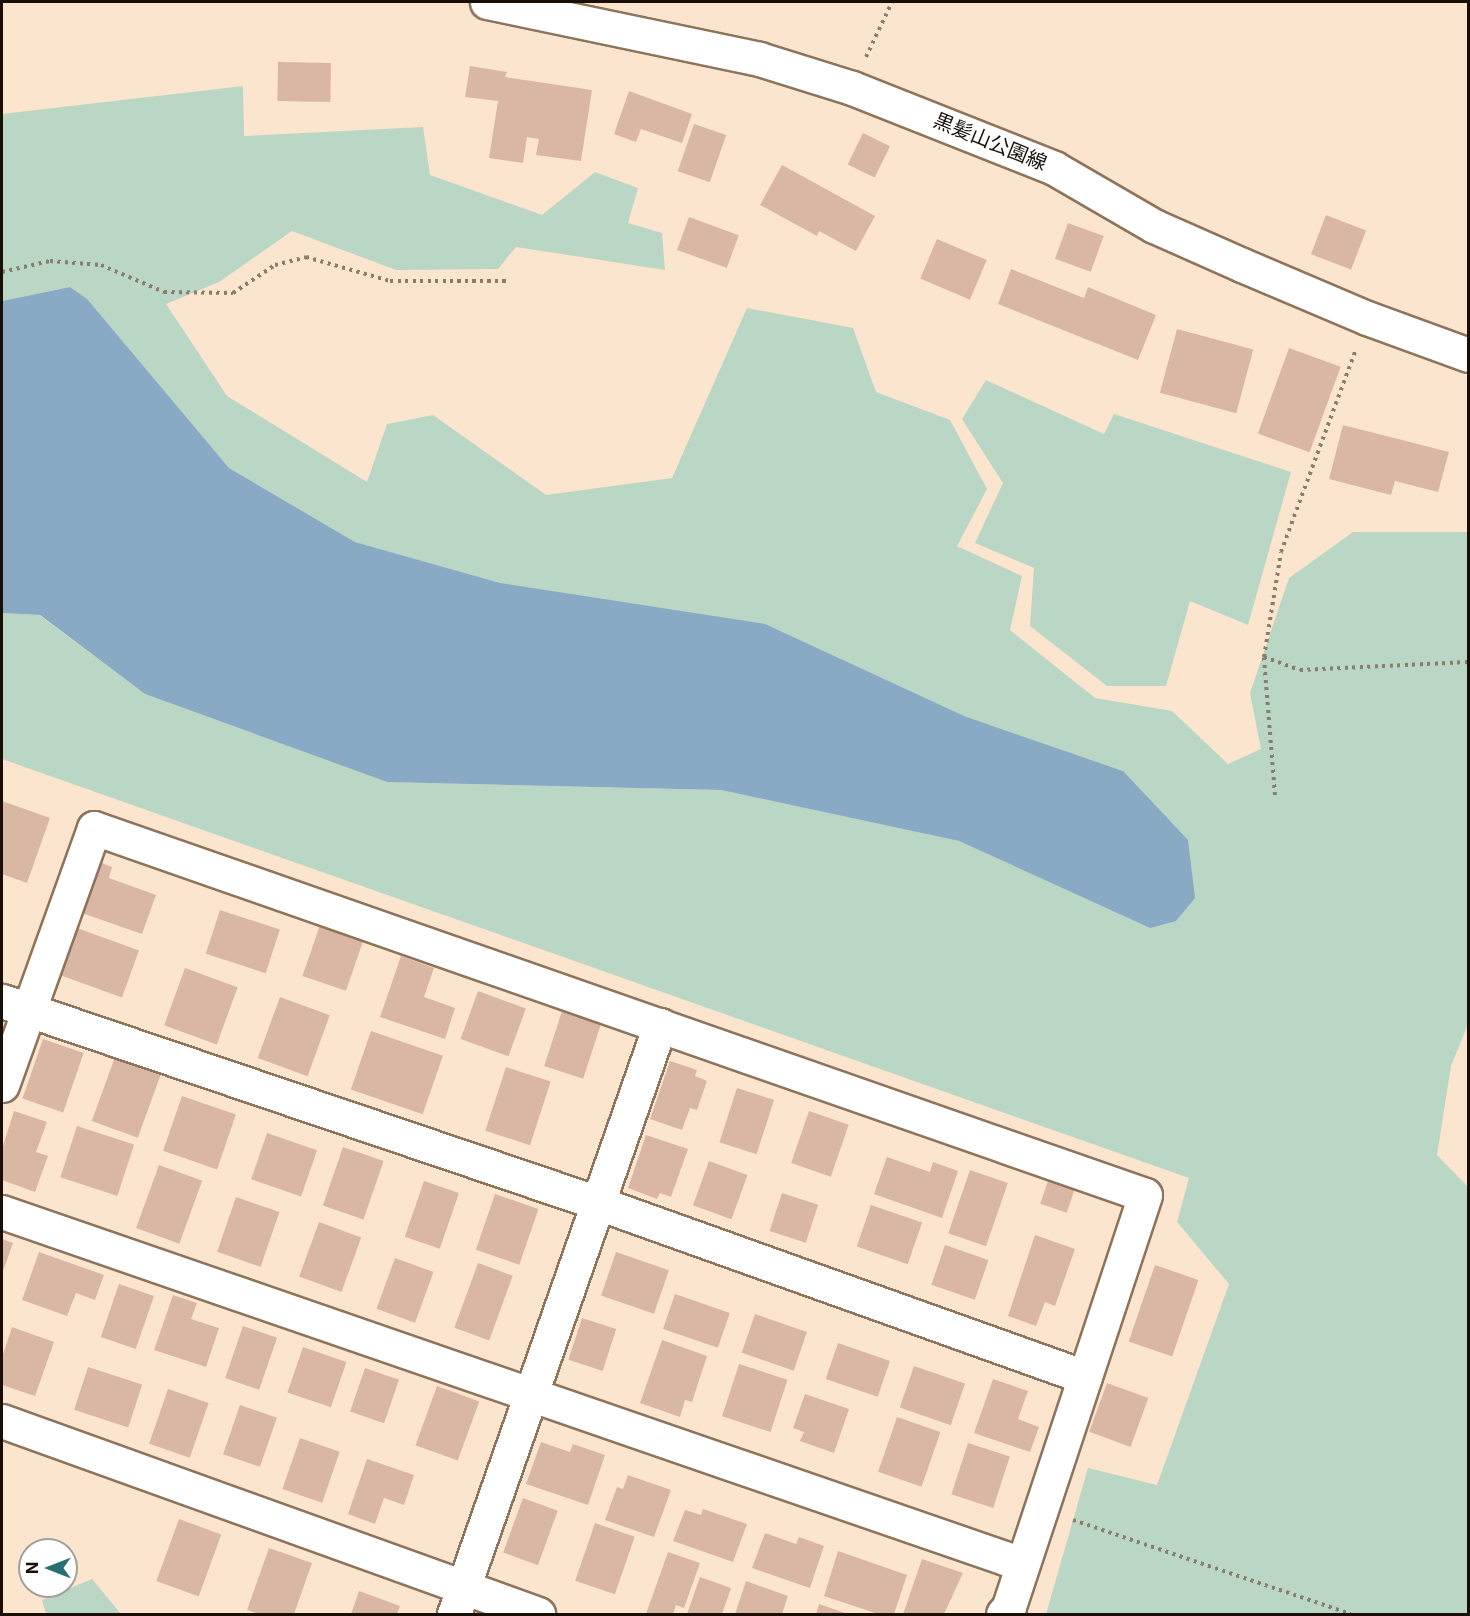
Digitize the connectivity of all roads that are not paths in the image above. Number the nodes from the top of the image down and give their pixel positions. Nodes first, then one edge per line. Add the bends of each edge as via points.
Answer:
1 (487, 2) edge
2 (1468, 355) edge
3 (15, 1005) edge
4 (660, 1025) junction
5 (2, 1085) edge
6 (598, 1203) junction
7 (2, 1212) edge
8 (1084, 1377) junction
9 (530, 1395) junction
10 (2, 1421) edge
11 (1022, 1564) junction
12 (458, 1601) edge
13 (538, 1614) edge
14 (1004, 1614) edge

1 - 2 street, 黒髪山公園線 via 759,59 852,88 1054,168 1154,226 1367,318
3 - 4 street via 94,828
3 - 5 street
3 - 6 street
4 - 6 street
4 - 8 street via 1145,1195
6 - 8 street
6 - 9 street
7 - 9 street
8 - 11 street
9 - 11 street
9 - 12 street
10 - 12 street
11 - 14 street via 1010,1607
12 - 13 street

